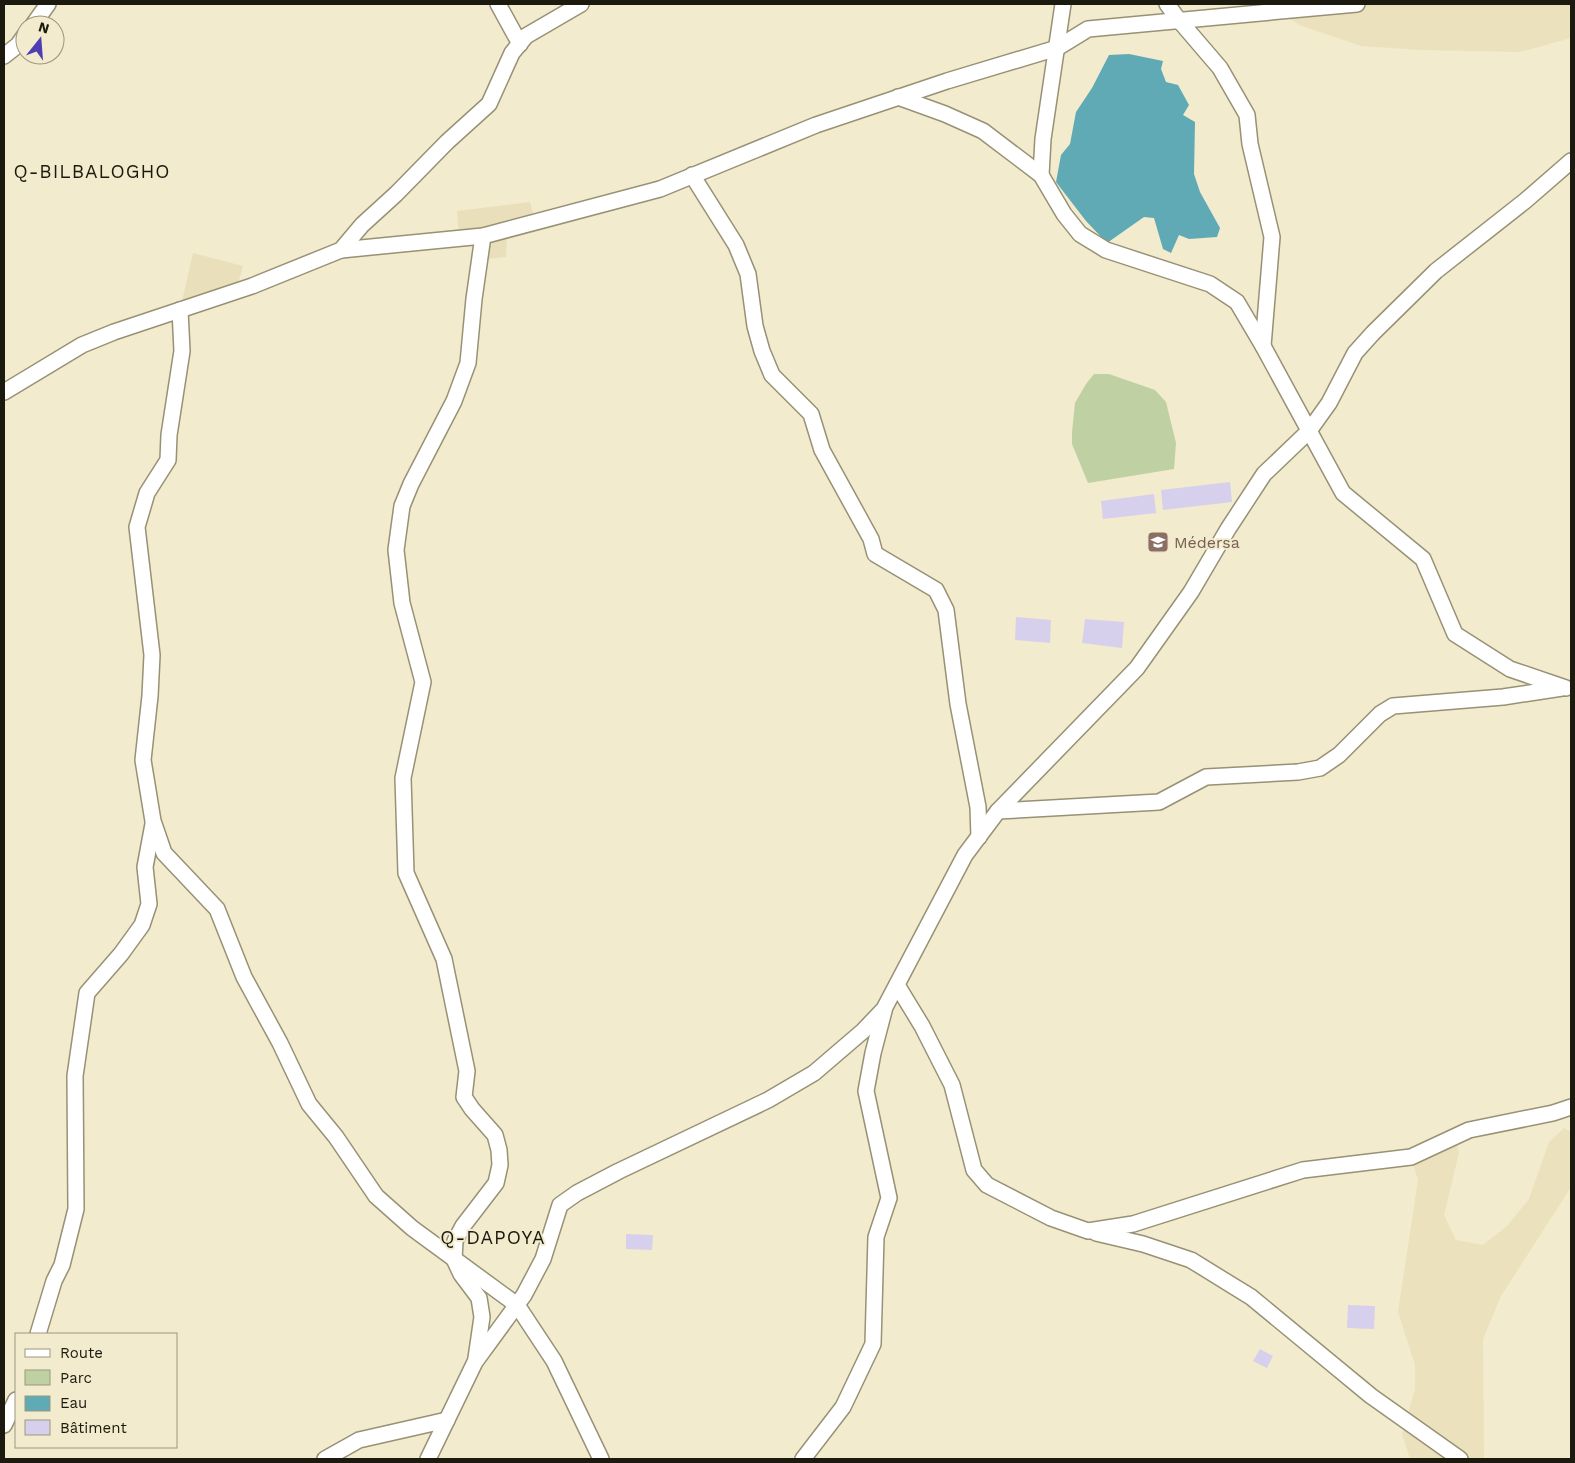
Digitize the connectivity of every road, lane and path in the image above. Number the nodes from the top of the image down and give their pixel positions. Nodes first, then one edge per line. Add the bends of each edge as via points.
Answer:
1 (48, 4) edge
2 (498, 4) edge
3 (581, 4) edge
4 (1063, 4) edge
5 (1167, 4) edge
6 (1357, 4) edge
7 (40, 15) edge
8 (1178, 20) junction
9 (520, 44) junction
10 (15, 47) edge
11 (1057, 48) junction
12 (4, 56) edge
13 (898, 97) junction
14 (1571, 161) edge
15 (692, 175) junction
16 (1042, 175) junction
17 (483, 236) junction
18 (341, 250) junction
19 (180, 310) junction
20 (1263, 346) junction
21 (4, 392) edge
22 (1308, 432) junction
23 (1569, 688) edge
24 (998, 811) junction
25 (153, 821) junction
26 (979, 837) junction
27 (897, 985) junction
28 (884, 1009) junction
29 (1571, 1107) edge
30 (1088, 1231) junction
31 (454, 1258) junction
32 (517, 1305) junction
33 (38, 1333) edge
34 (475, 1362) junction
35 (15, 1402) edge
36 (447, 1420) junction
37 (4, 1425) edge
38 (325, 1459) edge
39 (428, 1459) edge
40 (601, 1459) edge
41 (803, 1459) edge
42 (1460, 1459) edge

1 - 7 street
2 - 9 street
3 - 9 street via 526,36
4 - 11 street
5 - 8 street
6 - 8 street
8 - 11 street via 1088,29
8 - 20 street via 1220,68 1247,115 1250,144 1272,237
9 - 18 street via 512,53 489,104 362,225
10 - 12 street
11 - 13 street
11 - 16 street via 1043,139
13 - 15 street via 816,125
13 - 16 street via 983,131
14 - 22 street via 1436,271 1373,333 1355,353 1329,403
15 - 17 street via 660,189
15 - 26 street via 736,245 748,274 755,326 772,375 811,414 822,450 871,539 875,554 936,590 946,610 958,704 978,807
16 - 20 street via 1064,214 1080,234 1106,250 1210,284 1237,302
17 - 18 street
17 - 31 street via 468,363 454,400 402,506 396,550 402,602 423,682 403,778 406,873 444,959 467,1071 464,1097 495,1136 500,1150 496,1183 463,1226 455,1241
18 - 19 street via 252,286
19 - 21 street via 82,345
19 - 25 street via 182,351 168,460 147,493 136,527 152,655 143,760
20 - 22 street
22 - 23 street via 1343,493 1423,559 1455,634 1510,669
22 - 24 street via 1264,474 1191,592 1137,668
23 - 24 street via 1393,706 1380,714 1339,756 1320,768 1206,776 1158,802
24 - 26 street
25 - 31 street via 164,853 217,909 244,977 309,1104 376,1196 412,1228
25 - 33 street via 146,867 149,904 142,925 87,993 76,1076 76,1209 62,1264
26 - 27 street via 965,855
27 - 28 street
27 - 30 street via 952,1085 974,1170 987,1185 1051,1218
28 - 32 street via 814,1072 768,1100 619,1171 560,1205 543,1259
28 - 41 street via 866,1091 889,1198 876,1237 873,1344 843,1407
29 - 30 street via 1470,1130 1412,1157 1303,1170 1133,1224
30 - 42 street via 1143,1244 1190,1260 1244,1292 1371,1396
31 - 32 street
31 - 34 street via 460,1274 479,1298 482,1317
32 - 34 street
32 - 40 street via 554,1361
34 - 36 street
35 - 37 street
36 - 38 street via 359,1440
36 - 39 street

